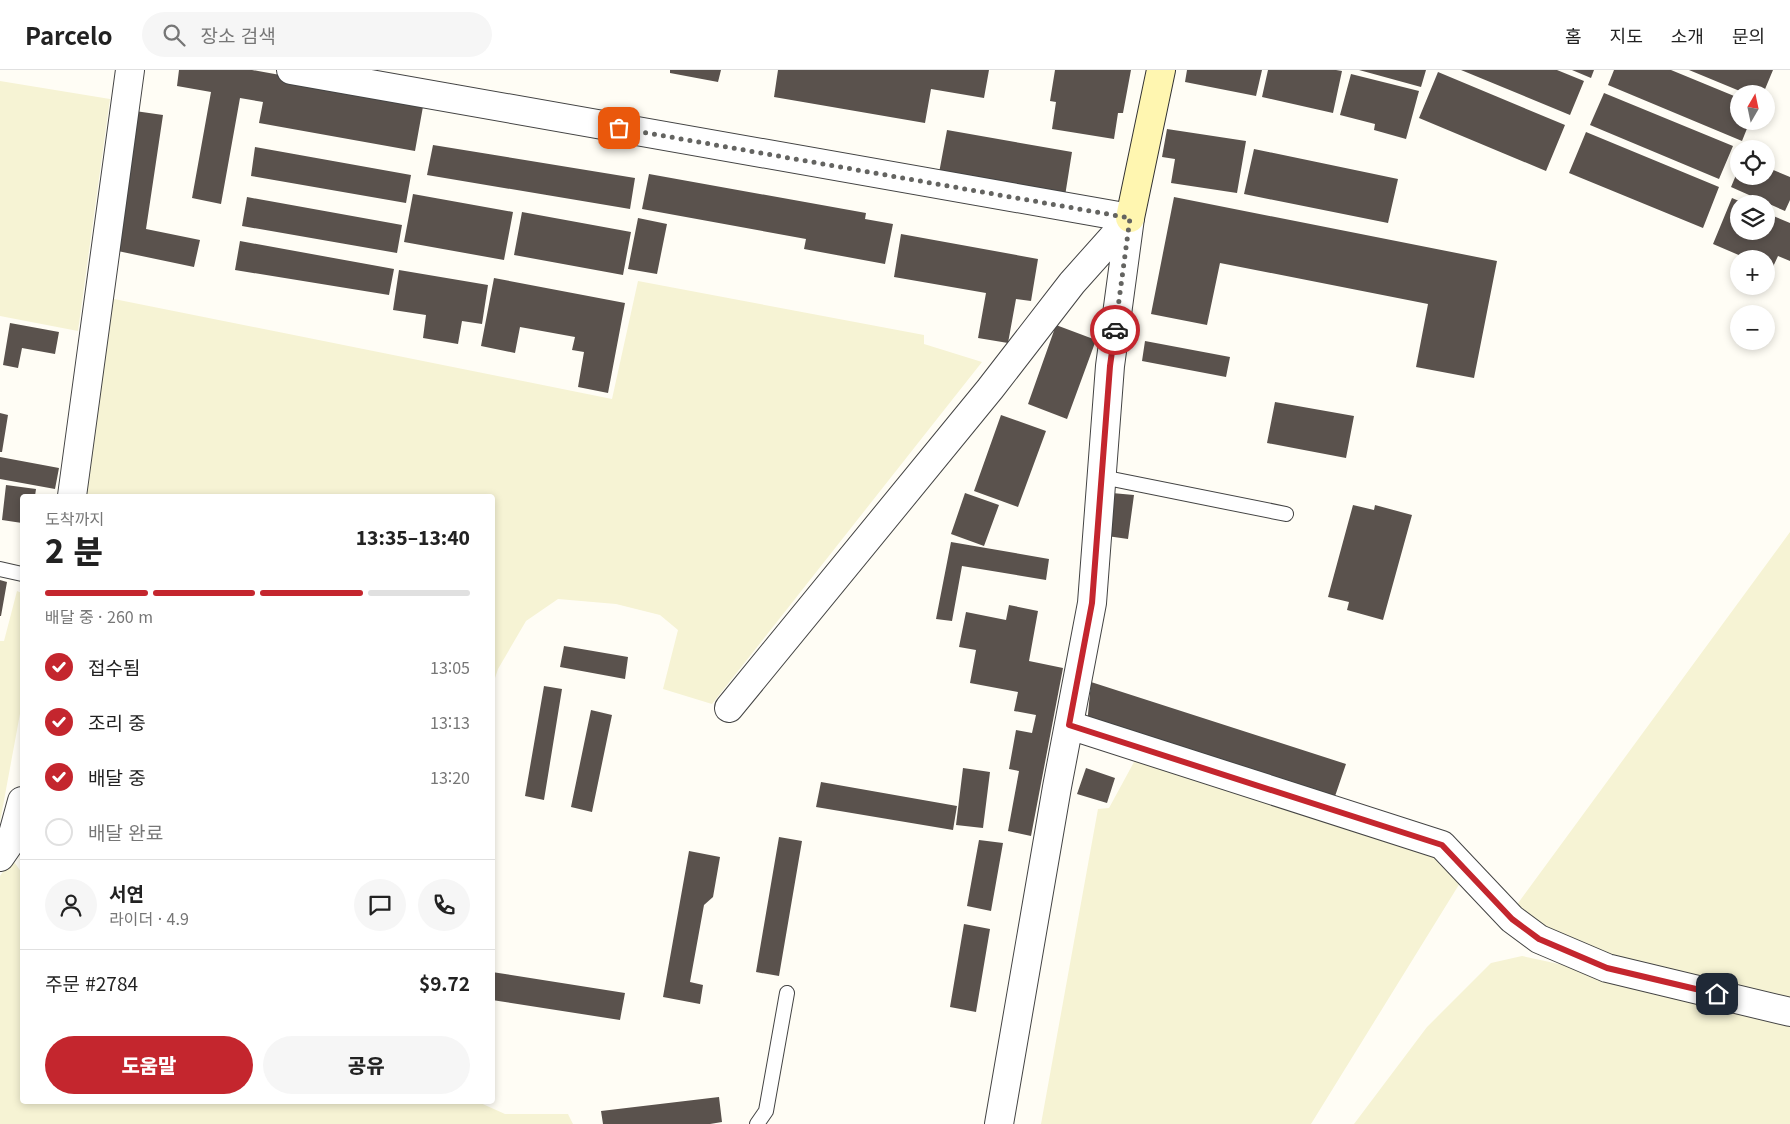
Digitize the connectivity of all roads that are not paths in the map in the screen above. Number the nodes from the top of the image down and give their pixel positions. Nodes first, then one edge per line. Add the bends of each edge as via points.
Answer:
1 (130, 70) edge
2 (291, 70) edge
3 (1161, 70) edge
4 (1130, 218) junction
5 (1102, 478) junction
6 (72, 494) edge
7 (1286, 514) dead end
8 (0, 569) edge
9 (20, 574) edge
10 (729, 708) dead end
11 (1069, 725) junction
12 (20, 808) edge
13 (0, 856) edge
14 (788, 993) dead end
15 (1790, 1012) edge
16 (757, 1124) edge
17 (999, 1124) edge

1 - 6 street
2 - 4 street
3 - 4 street
4 - 5 street via 1110,366
4 - 10 street via 1072,283 990,389
5 - 7 lane
5 - 11 street via 1092,603
8 - 9 lane
11 - 15 street via 1442,845 1512,919 1539,939 1607,968
11 - 17 street
12 - 13 street via 11,841
14 - 16 lane via 766,1111

